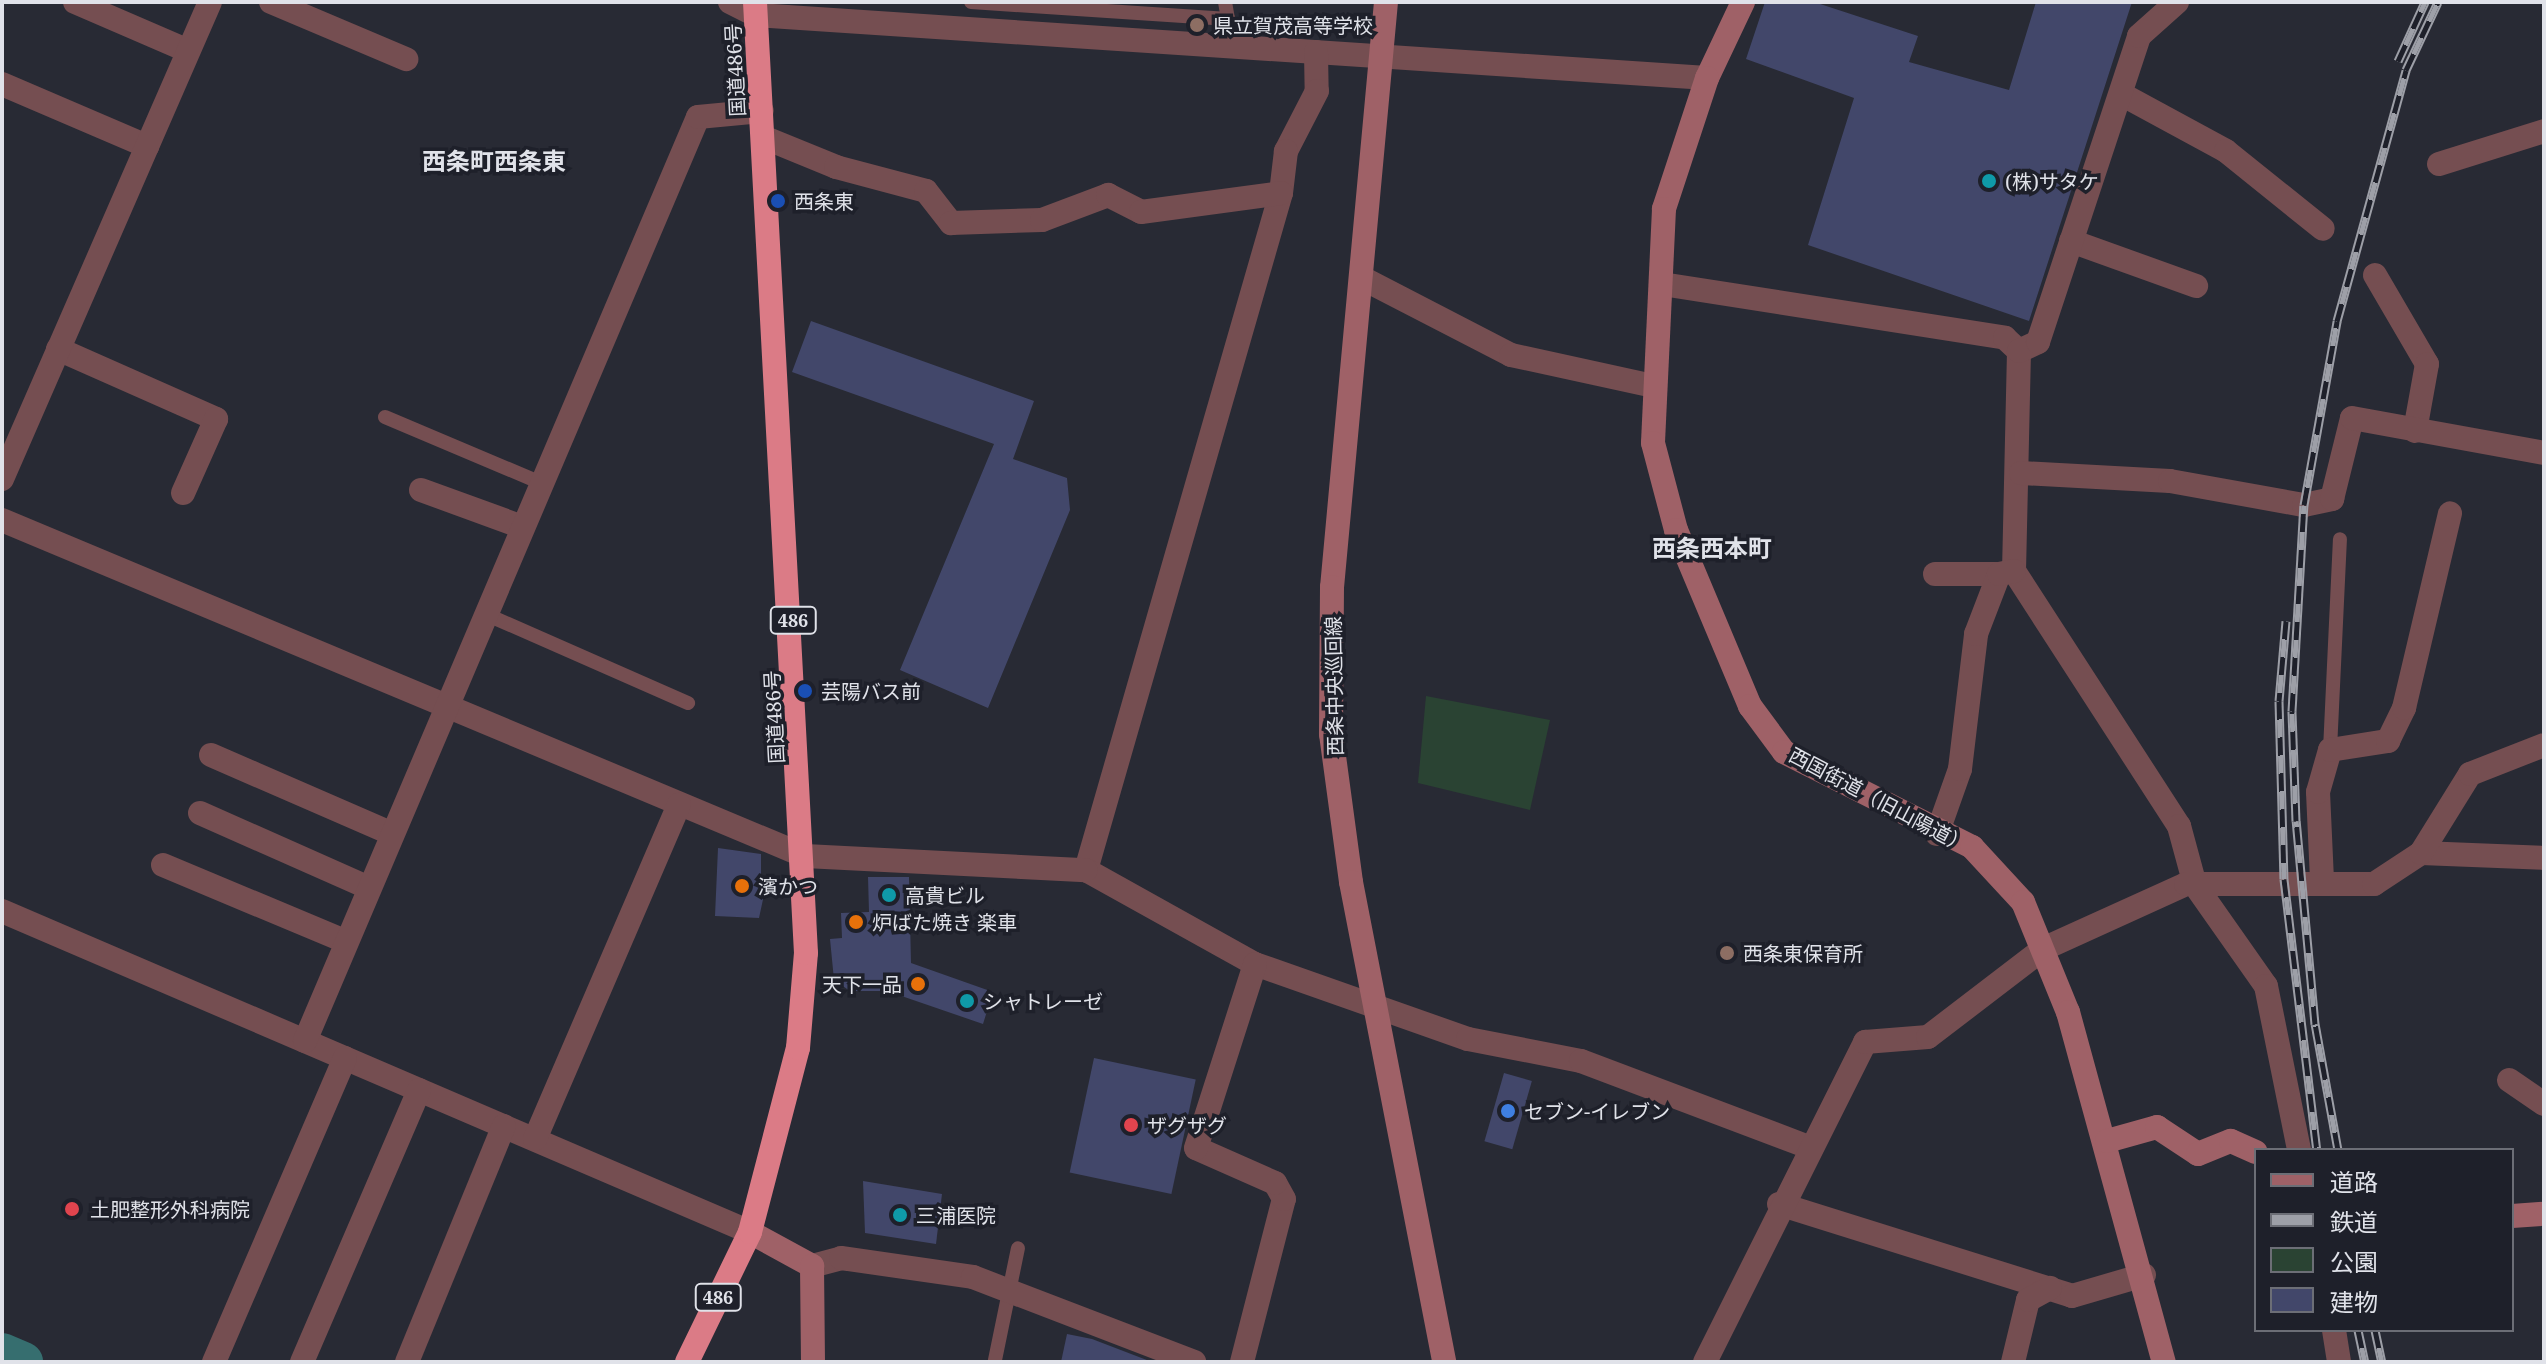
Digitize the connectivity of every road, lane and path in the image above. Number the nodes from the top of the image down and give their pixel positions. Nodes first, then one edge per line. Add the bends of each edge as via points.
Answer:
1 (75, 2) edge
2 (210, 2) edge
3 (271, 2) edge
4 (730, 2) edge
5 (971, 2) edge
6 (1225, 2) edge
7 (1386, 2) edge
8 (1743, 2) edge
9 (2177, 2) edge
10 (1101, 6) edge
11 (756, 8) edge
12 (1228, 19) junction
13 (1227, 46) junction
14 (188, 51) junction
15 (1316, 52) junction
16 (1380, 57) junction
17 (406, 59) dead end
18 (1707, 78) junction
19 (2, 84) edge
20 (2123, 95) junction
21 (762, 111) junction
22 (2544, 131) edge
23 (763, 137) junction
24 (147, 146) junction
25 (2439, 164) dead end
26 (1281, 193) junction
27 (2323, 229) dead end
28 (2071, 241) junction
29 (2375, 275) dead end
30 (1362, 278) junction
31 (1662, 284) junction
32 (2196, 286) dead end
33 (58, 349) junction
34 (2019, 351) junction
35 (1653, 386) junction
36 (385, 417) dead end
37 (2415, 431) junction
38 (2544, 453) edge
39 (2021, 473) junction
40 (2, 479) edge
41 (539, 482) junction
42 (421, 490) dead end
43 (183, 493) dead end
44 (2450, 513) dead end
45 (2, 520) edge
46 (520, 526) junction
47 (2340, 539) dead end
48 (2007, 572) junction
49 (1935, 574) dead end
50 (483, 613) junction
51 (688, 703) dead end
52 (441, 707) junction
53 (2544, 745) edge
54 (2330, 750) junction
55 (211, 755) dead end
56 (679, 805) junction
57 (200, 813) dead end
58 (390, 833) junction
59 (1937, 834) junction
60 (2421, 853) junction
61 (805, 856) junction
62 (2544, 858) edge
63 (163, 865) dead end
64 (1086, 870) junction
65 (2322, 880) junction
66 (2195, 885) junction
67 (367, 887) junction
68 (2, 911) edge
69 (345, 941) junction
70 (2043, 949) junction
71 (1255, 964) junction
72 (1373, 1004) junction
73 (305, 1041) junction
74 (345, 1058) junction
75 (2509, 1080) dead end
76 (419, 1090) junction
77 (2544, 1104) edge
78 (504, 1126) junction
79 (535, 1139) junction
80 (2107, 1141) junction
81 (1808, 1147) junction
82 (2299, 1148) edge
83 (2254, 1151) edge
84 (1779, 1204) junction
85 (2544, 1214) edge
86 (2514, 1216) edge
87 (750, 1232) junction
88 (1018, 1248) dead end
89 (812, 1266) junction
90 (2144, 1275) junction
91 (2050, 1288) junction
92 (1011, 1289) junction
93 (2334, 1332) edge
94 (995, 1360) dead end
95 (214, 1362) edge
96 (302, 1362) edge
97 (407, 1362) edge
98 (687, 1362) edge
99 (813, 1362) edge
100 (1194, 1362) edge
101 (1242, 1362) edge
102 (1444, 1362) edge
103 (1705, 1362) edge
104 (2013, 1362) edge
105 (2164, 1362) edge
106 (2339, 1362) edge

1 - 14 street
2 - 14 street
3 - 17 street
4 - 11 street
5 - 10 lane
6 - 12 lane
7 - 16 street, 西条中央巡回線
8 - 18 street, 西国街道（旧山陽道）
9 - 20 street via 2139,36
10 - 12 lane
11 - 13 street
11 - 21 highway, 国道486号 / 486
12 - 13 lane
13 - 15 street
14 - 24 street
15 - 16 street
15 - 26 street via 1317,91 1286,151
16 - 18 street
16 - 30 street, 西条中央巡回線
18 - 31 street, 西国街道（旧山陽道） via 1664,209
19 - 24 street
20 - 27 street via 2226,151
20 - 28 street via 2100,139
21 - 23 highway, 国道486号 / 486
21 - 41 street via 698,117
22 - 25 street
23 - 26 street via 836,167 926,191 951,223 1042,220 1108,195 1141,212
23 - 61 highway, 国道486号 / 486
24 - 33 street
26 - 64 street
28 - 32 street
28 - 34 street via 2038,342
29 - 37 street via 2427,364
30 - 35 street via 1511,355
30 - 72 street, 西条中央巡回線 via 1332,587 1331,734
31 - 34 street via 2005,338
31 - 35 street, 西国街道（旧山陽道）
33 - 40 street
33 - 43 street via 216,419
34 - 39 street
35 - 59 street, 西国街道（旧山陽道） via 1653,443 1676,530 1750,706 1784,752
36 - 41 lane
37 - 38 street
37 - 39 street via 2352,418 2332,499 2304,505 2170,481
39 - 48 street
41 - 46 street
42 - 46 street
44 - 54 street via 2404,708 2388,741
45 - 52 street
46 - 50 street
47 - 54 lane
48 - 49 street
48 - 59 street via 1976,634 1960,769
48 - 66 street via 2179,826
50 - 51 lane
50 - 52 street
52 - 56 street
52 - 58 street
53 - 60 street via 2470,774
54 - 65 street via 2318,792
55 - 58 street
56 - 61 street
56 - 79 street
57 - 67 street
58 - 67 street
59 - 70 street, 西国街道（旧山陽道） via 1998,868 2023,902
60 - 62 street
60 - 65 street via 2374,884
61 - 64 street
61 - 87 highway, 国道486号 / 486 via 798,1048
63 - 69 street
64 - 71 street
65 - 66 street
66 - 70 street
66 - 82 street via 2266,986
67 - 69 street
68 - 73 street
69 - 73 street
70 - 80 street, 西国街道（旧山陽道）
70 - 81 street via 1928,1037 1865,1042 1829,1123
71 - 72 street
71 - 101 street via 1196,1148 1275,1183 1284,1199
72 - 81 street via 1468,1039 1581,1061
72 - 102 street, 西条中央巡回線
73 - 74 street
74 - 76 street
74 - 95 street
75 - 77 street
76 - 78 street
76 - 96 street
78 - 79 street
78 - 97 street
79 - 87 street
80 - 83 street via 2157,1127 2198,1154 2231,1141
80 - 90 street, 西国街道（旧山陽道）
81 - 84 street
84 - 91 street
84 - 103 street
85 - 86 street
87 - 89 street
87 - 98 highway, 国道486号 / 486
88 - 92 lane
89 - 92 street via 841,1258
89 - 99 street
90 - 91 street via 2072,1296
90 - 105 street, 西国街道（旧山陽道）
91 - 104 street via 2028,1300
92 - 94 lane
92 - 100 street
93 - 106 street

